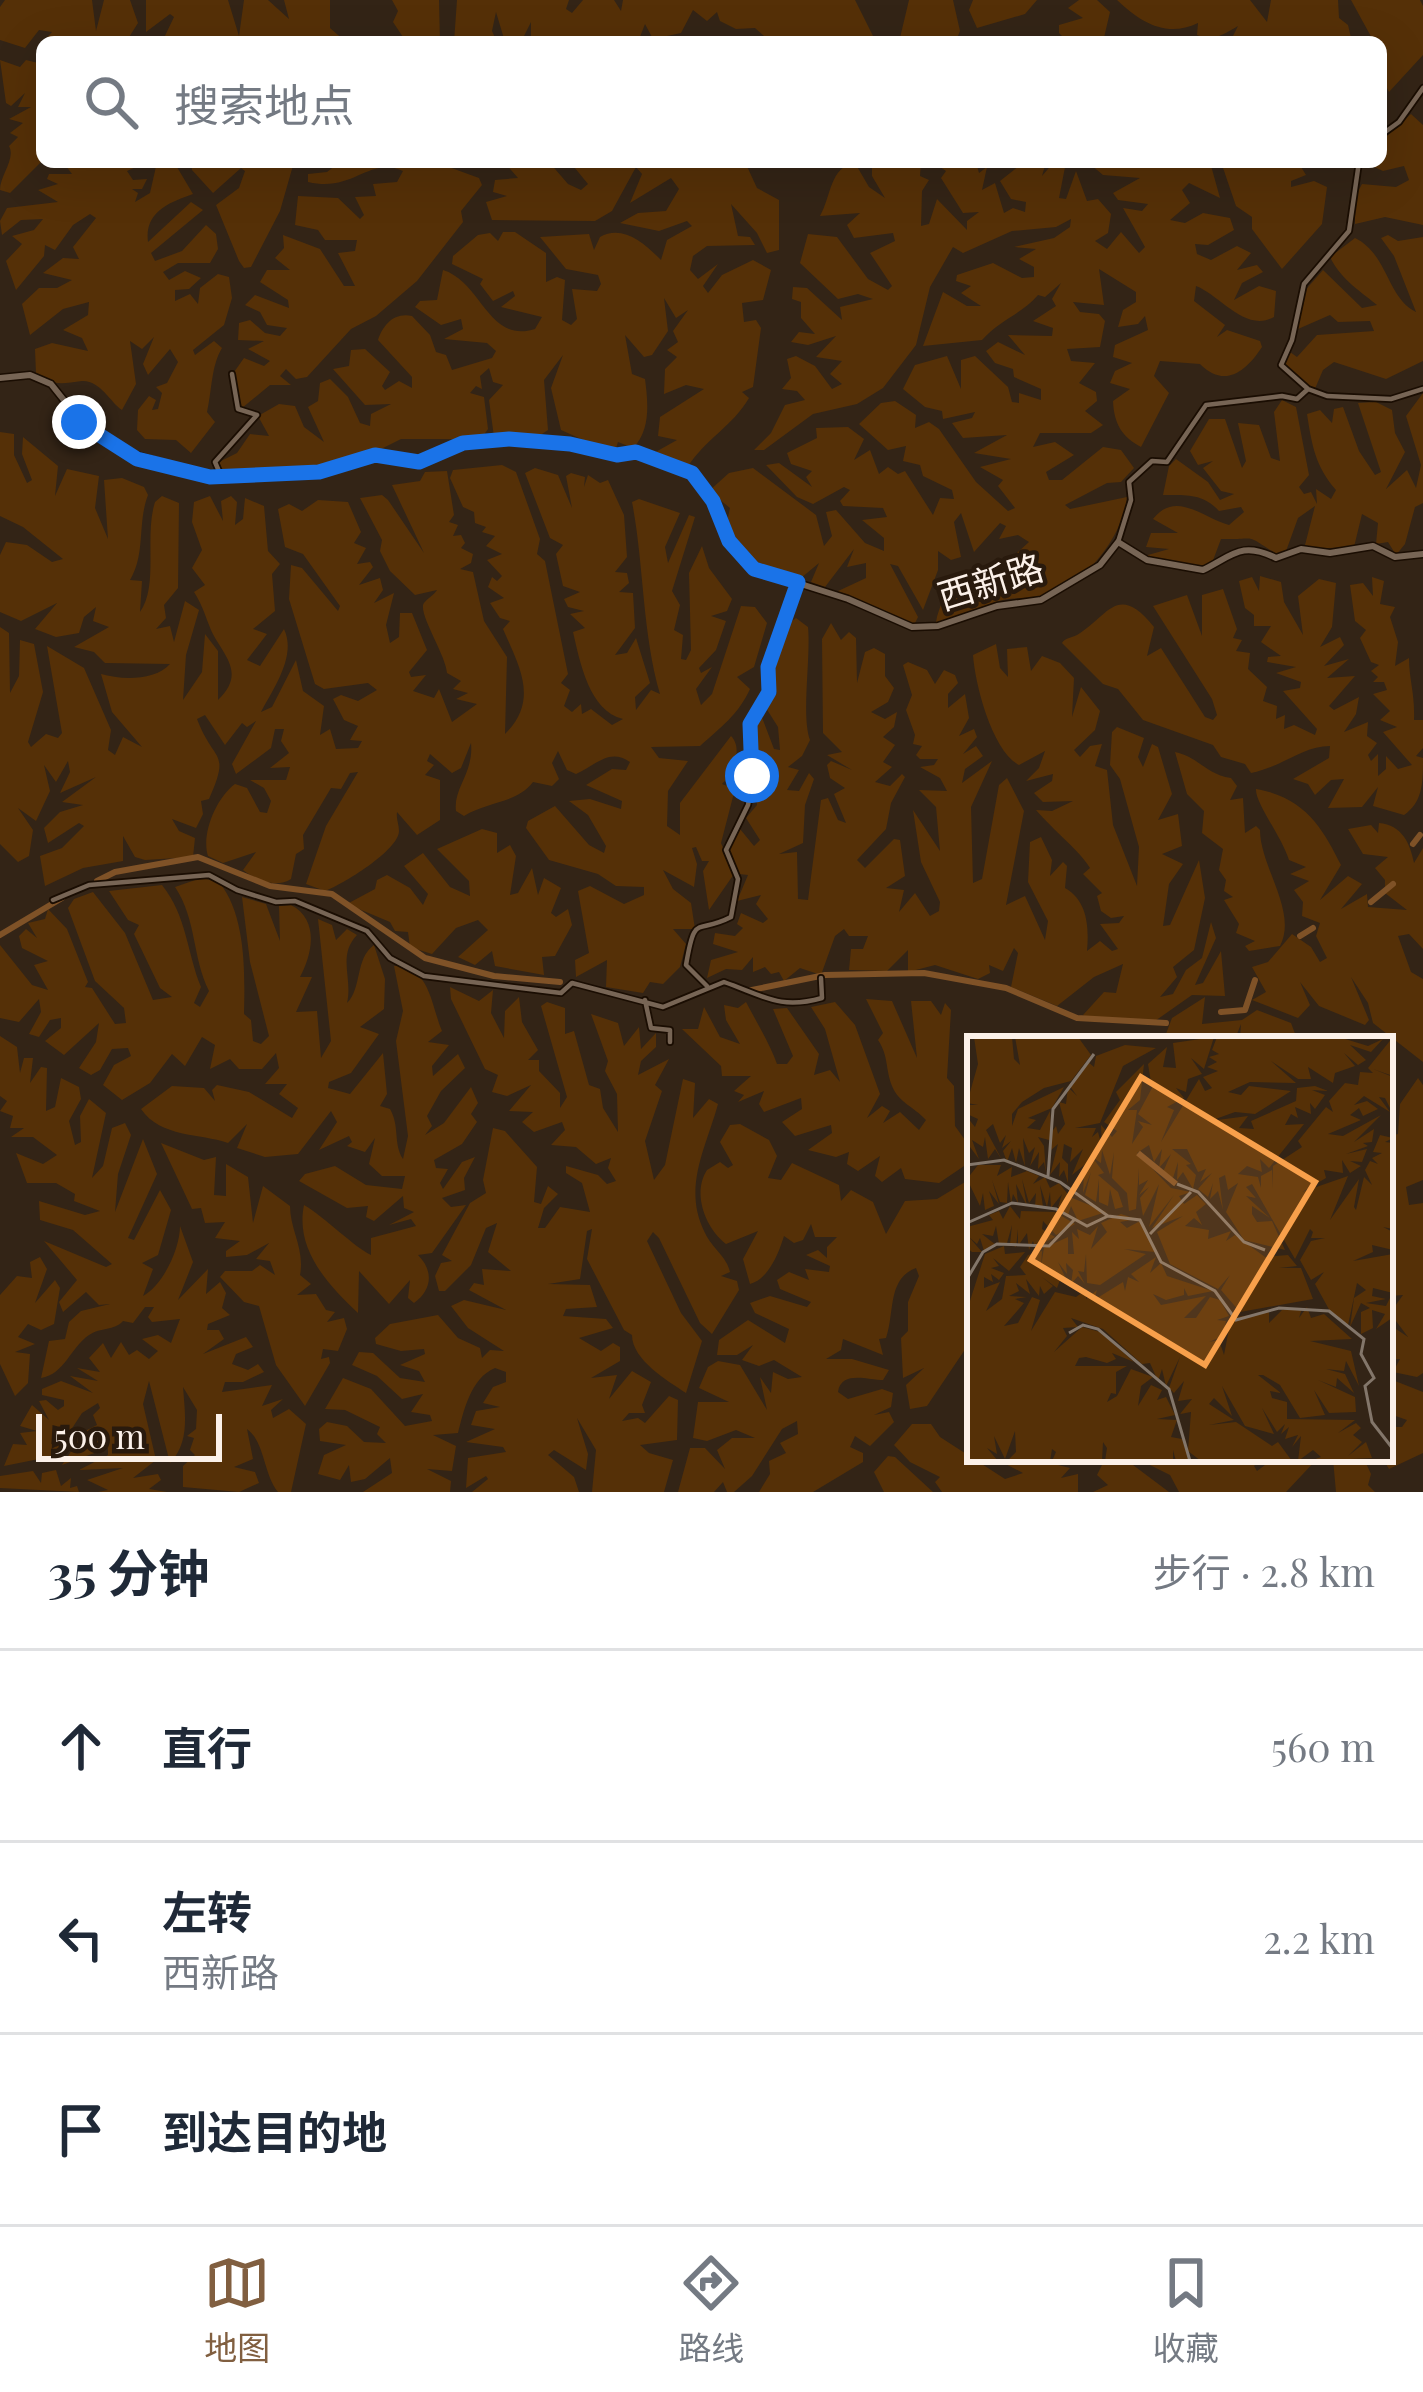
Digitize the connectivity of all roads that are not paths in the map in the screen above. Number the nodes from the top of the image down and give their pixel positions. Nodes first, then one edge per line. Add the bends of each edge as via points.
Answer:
1 (1423, 88) edge
2 (1387, 131) edge
3 (1358, 168) edge
4 (232, 374) dead end
5 (0, 378) edge
6 (1307, 389) junction
7 (1423, 389) edge
8 (221, 476) junction
9 (1118, 542) junction
10 (1423, 554) edge
11 (798, 582) junction
12 (53, 900) dead end
13 (821, 978) dead end
14 (707, 986) junction
15 (649, 1004) junction
16 (670, 1042) dead end

1 - 2 street
3 - 6 street via 1349,232 1304,284 1280,365
4 - 8 street via 238,409 257,415 215,462
5 - 8 street, 西新路 via 30,375 52,384 87,430 137,459
6 - 7 street via 1391,399
6 - 9 street via 1297,399 1233,400 1200,410 1167,462 1152,461 1129,482
8 - 11 street, 西新路 via 331,471 375,455 419,462 463,443 509,439 636,452 692,473 754,569
9 - 10 street via 1148,560 1203,570 1224,553 1257,548 1276,558 1373,546 1395,557
9 - 11 street, 西新路 via 1100,565 1051,596 938,626 905,626
11 - 14 street via 768,667 769,692 748,737 753,781 726,850 738,879 731,917 707,921 690,937 686,965
12 - 15 street via 82,886 209,875 367,931 390,958 428,977 530,992 561,993 572,983
13 - 14 street via 822,998 796,1006 724,982
14 - 15 street via 669,1005
15 - 16 street via 651,1028 670,1030

